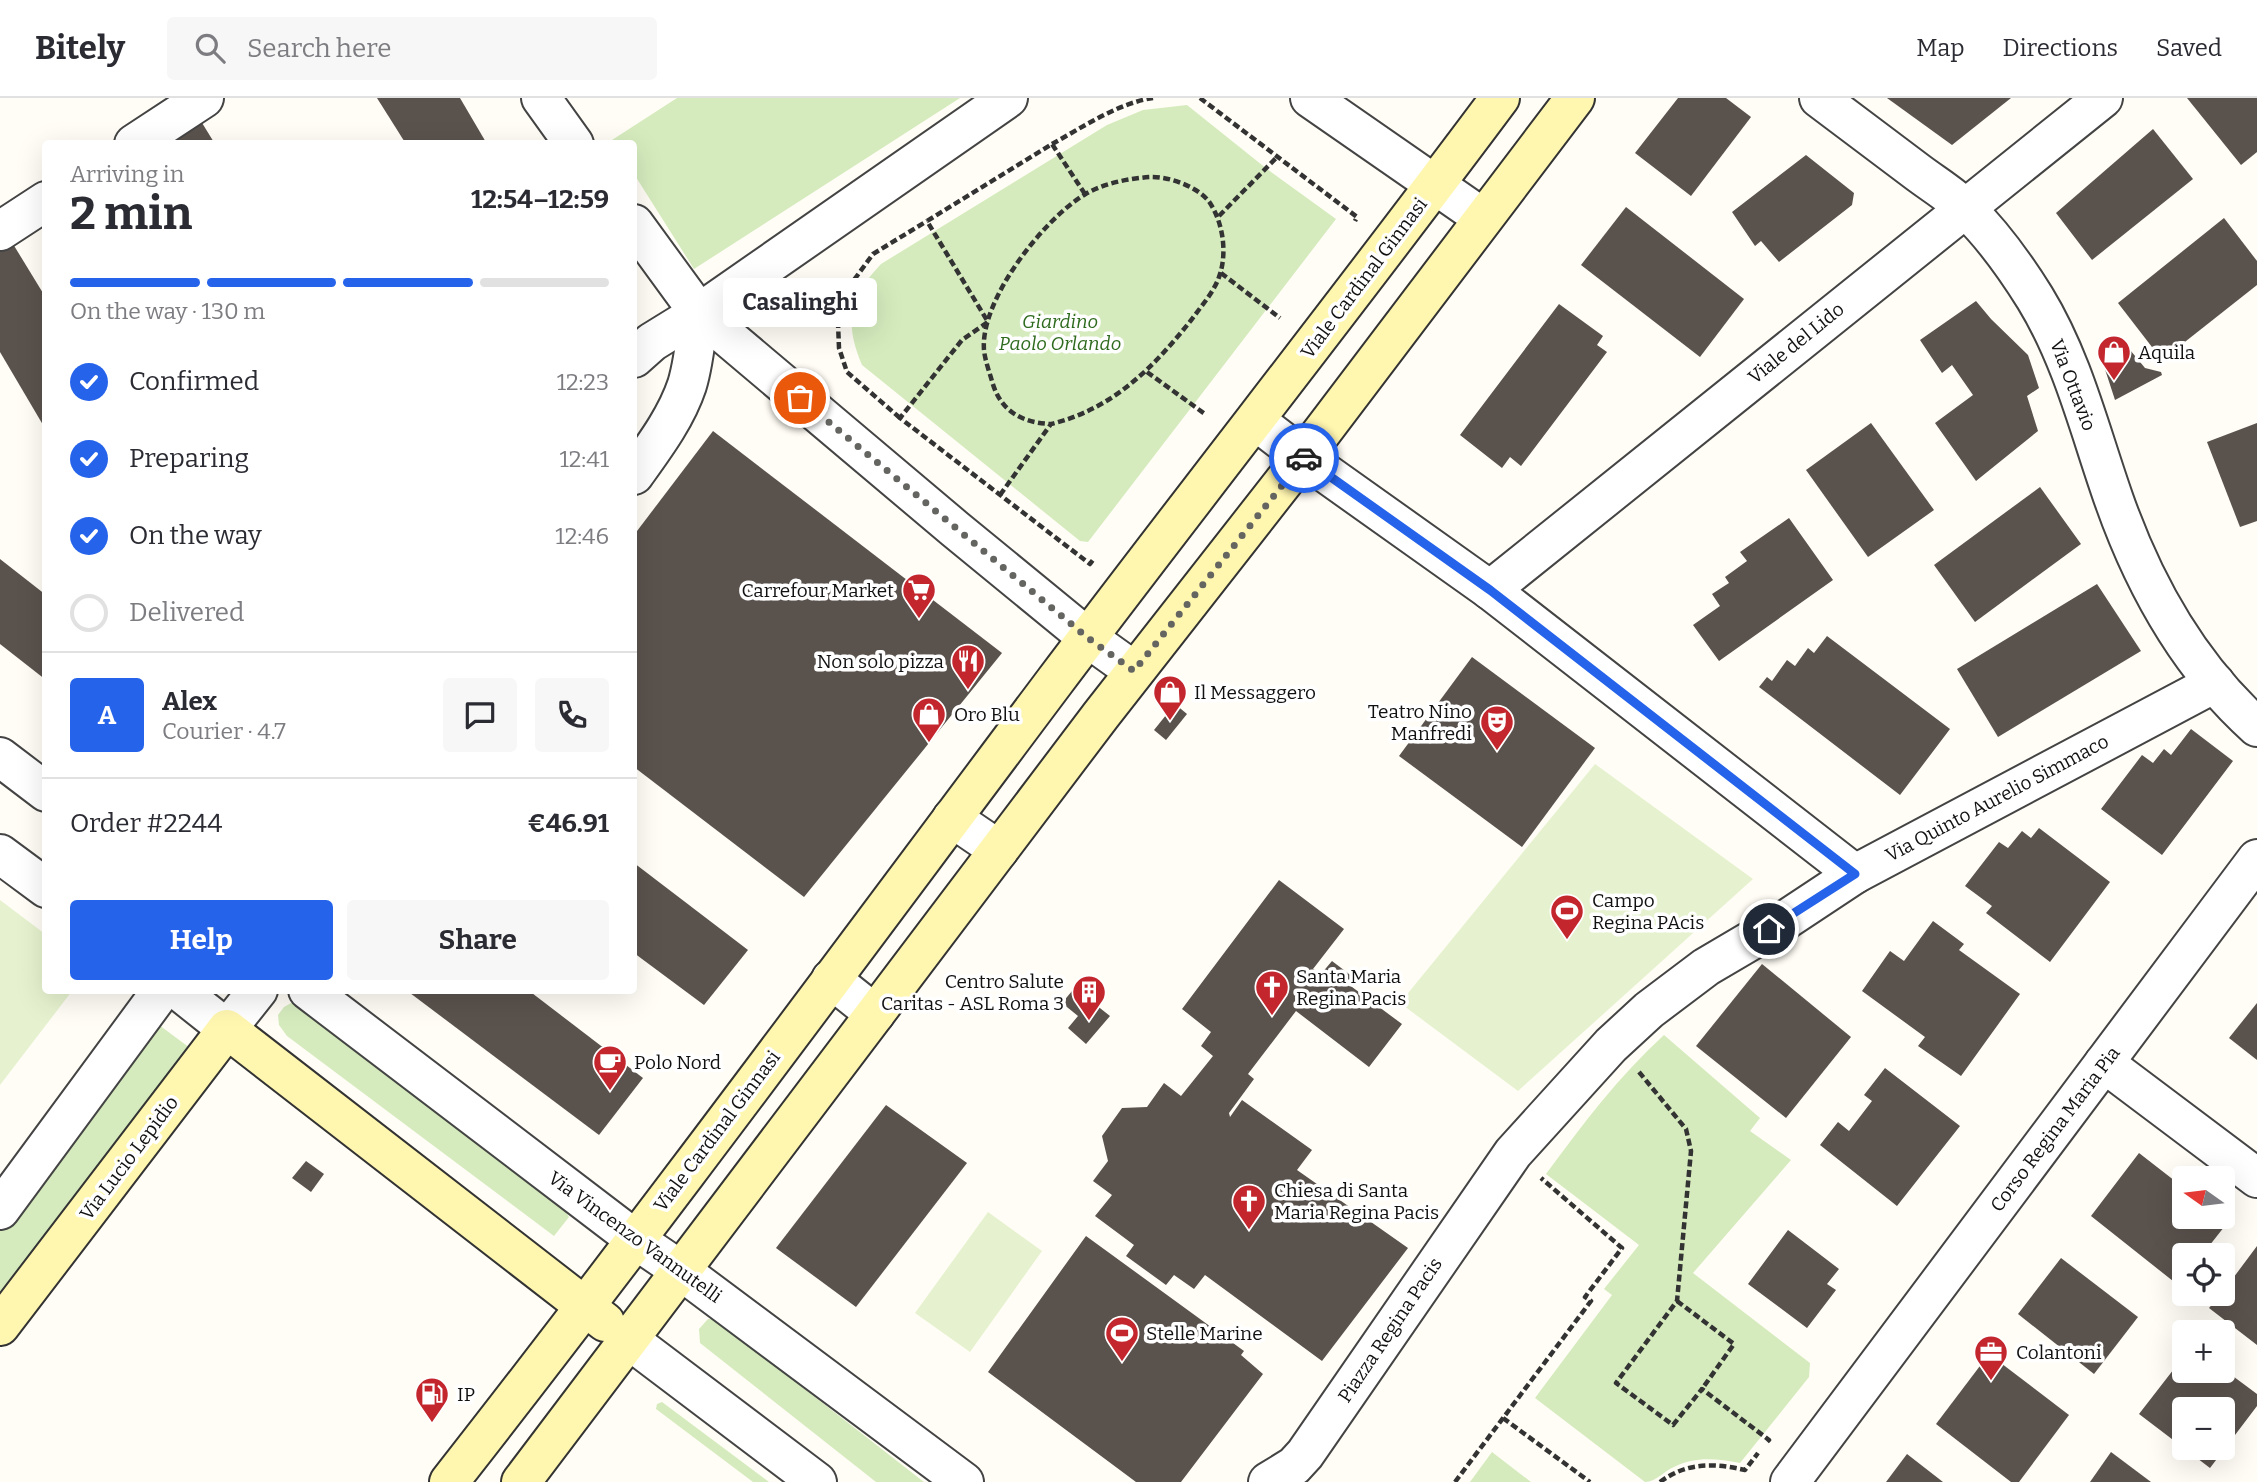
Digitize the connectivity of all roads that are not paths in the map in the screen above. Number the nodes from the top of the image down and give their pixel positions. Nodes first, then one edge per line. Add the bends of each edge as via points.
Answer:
1 (204, 98) edge
2 (541, 98) edge
3 (1008, 98) edge
4 (1311, 98) edge
5 (1500, 98) edge
6 (1575, 98) edge
7 (1819, 98) edge
8 (2103, 98) edge
9 (140, 140) edge
10 (571, 140) edge
11 (1435, 184) junction
12 (42, 204) edge
13 (1965, 208) junction
14 (1483, 218) junction
15 (637, 229) edge
16 (0, 231) edge
17 (699, 313) junction
18 (637, 355) edge
19 (1256, 421) junction
20 (1303, 457) junction
21 (637, 471) edge
22 (1490, 590) junction
23 (1088, 638) junction
24 (1134, 671) junction
25 (2215, 683) junction
26 (2257, 727) edge
27 (0, 757) edge
28 (42, 789) edge
29 (952, 818) junction
30 (999, 850) junction
31 (0, 854) edge
32 (2257, 859) edge
33 (1855, 874) junction
34 (42, 885) edge
35 (831, 979) junction
36 (159, 994) edge
37 (183, 994) edge
38 (255, 994) edge
39 (313, 994) edge
40 (875, 1014) junction
41 (227, 1029) junction
42 (2104, 1063) junction
43 (1507, 1160) joint
44 (2257, 1178) edge
45 (0, 1210) edge
46 (636, 1240) junction
47 (680, 1270) junction
48 (585, 1308) junction
49 (0, 1326) edge
50 (628, 1339) junction
51 (449, 1482) edge
52 (521, 1482) edge
53 (817, 1482) edge
54 (964, 1482) edge
55 (1268, 1482) edge
56 (1790, 1482) edge

1 - 9 street
2 - 10 street
3 - 17 street
4 - 11 street
5 - 11 street
6 - 14 street
7 - 13 street, Via Ottavio
8 - 13 street, Viale del Lido
11 - 14 street, Viale Cardinal Ginnasi
11 - 19 street, Viale Cardinal Ginnasi
12 - 16 street
13 - 22 street, Viale del Lido
13 - 25 street, Via Ottavio via 2002,248 2053,332 2141,566 2175,630
14 - 20 street
15 - 17 street
17 - 18 street
17 - 21 street via 681,400
17 - 23 street
19 - 20 street
19 - 23 street, Viale Cardinal Ginnasi
20 - 22 street
20 - 24 street
22 - 33 street
23 - 24 street
23 - 29 street, Viale Cardinal Ginnasi
24 - 30 street
25 - 26 street, Via Ottavio
25 - 33 street, Via Quinto Aurelio Simmaco
27 - 28 street
29 - 30 street
29 - 35 street, Viale Cardinal Ginnasi
30 - 40 street
31 - 34 street
32 - 42 street, Corso Regina Maria Pia
33 - 43 street, Via Quinto Aurelio Simmaco via 1683,983 1630,1026
35 - 40 street
35 - 46 street, Viale Cardinal Ginnasi
36 - 45 street
37 - 41 street
38 - 41 street, Via Lucio Lepidio
39 - 46 street, Via Vincenzo Vannutelli
40 - 47 street
41 - 48 street
41 - 49 street, Via Lucio Lepidio
42 - 44 street
42 - 56 street, Corso Regina Maria Pia
43 - 55 street, Piazza Regina Pacis via 1305,1454
46 - 47 street, Via Vincenzo Vannutelli
46 - 48 street, Viale Cardinal Ginnasi
47 - 50 street
47 - 54 street, Via Vincenzo Vannutelli
48 - 50 street
48 - 51 street, Viale Cardinal Ginnasi
50 - 52 street
50 - 53 street

